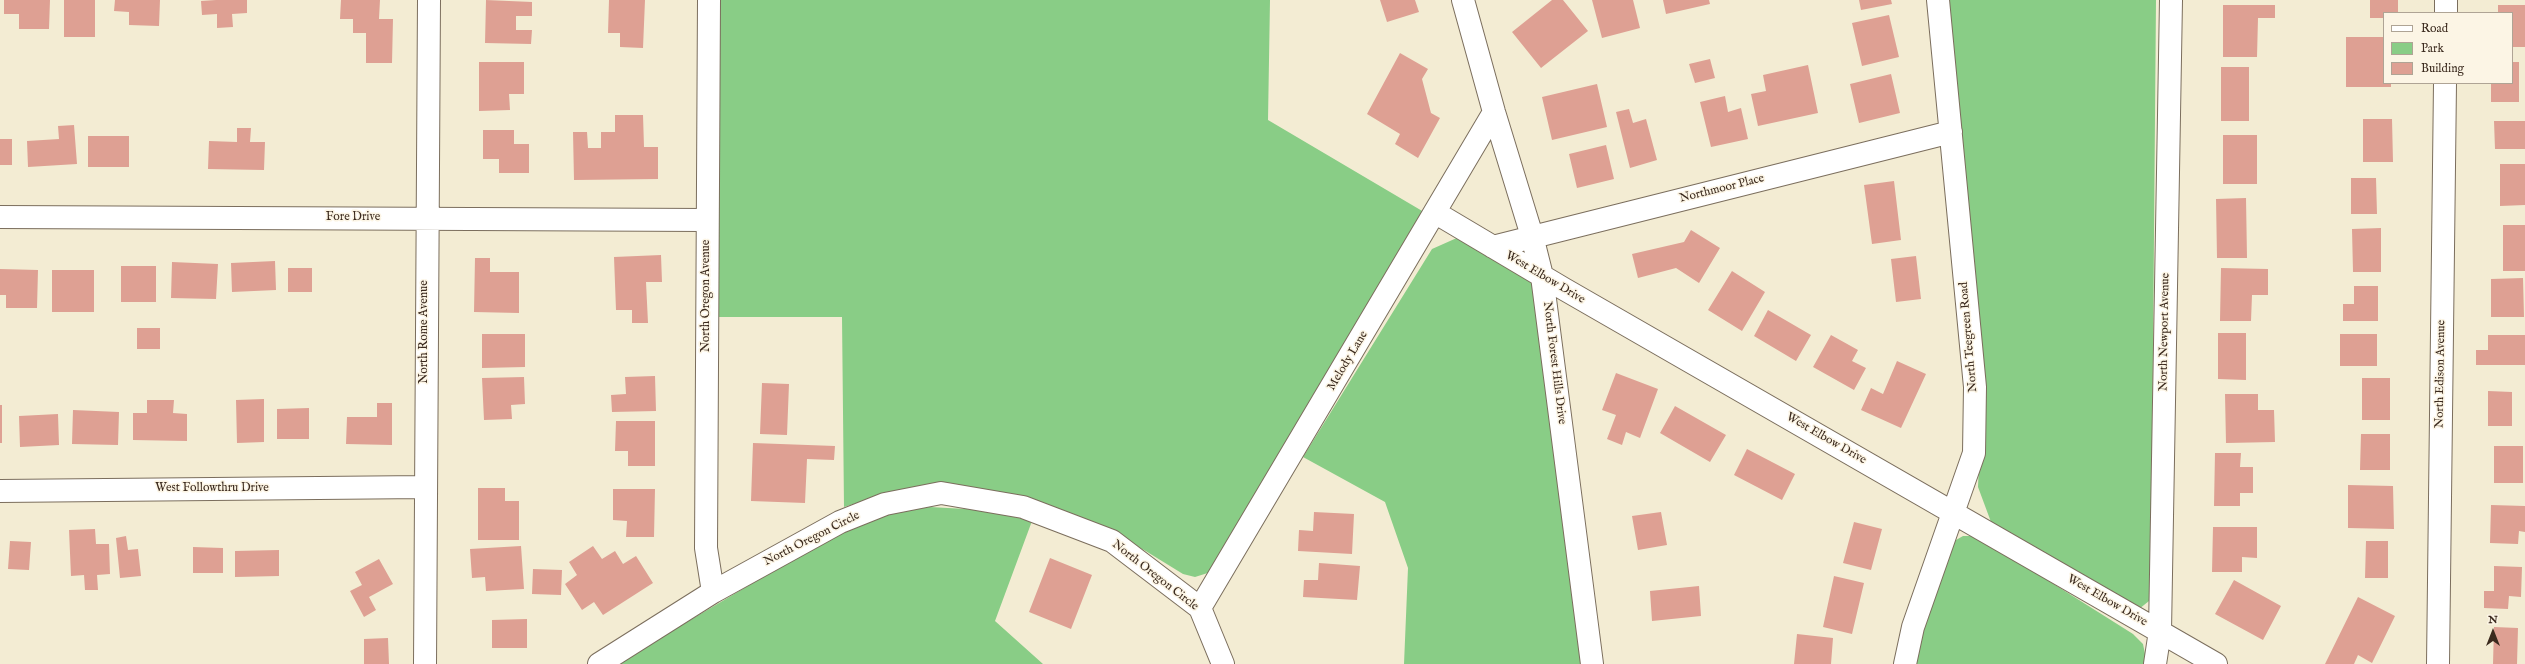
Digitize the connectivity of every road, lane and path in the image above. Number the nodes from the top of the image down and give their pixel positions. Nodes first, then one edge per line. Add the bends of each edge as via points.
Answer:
1 (429, 0) edge
2 (709, 0) edge
3 (1463, 0) edge
4 (1938, 0) edge
5 (2171, 0) edge
6 (2446, 0) edge
7 (2446, 12) edge
8 (2445, 84) edge
9 (1494, 112) junction
10 (1951, 132) junction
11 (1436, 213) junction
12 (0, 217) edge
13 (426, 218) junction
14 (707, 220) junction
15 (1532, 236) junction
16 (1493, 246) junction
17 (1542, 276) junction
18 (424, 487) junction
19 (0, 491) edge
20 (1954, 512) junction
21 (714, 592) junction
22 (1200, 608) junction
23 (2160, 632) junction
24 (425, 664) edge
25 (599, 664) edge
26 (1223, 664) edge
27 (1592, 664) edge
28 (1905, 664) edge
29 (2155, 664) edge
30 (2216, 664) edge
31 (2438, 664) edge

1 - 13 street, North Rome Avenue
2 - 14 street, North Oregon Avenue
3 - 9 street, North Forest Hills Drive
4 - 10 street, North Teegreen Road
5 - 23 street, North Newport Avenue
6 - 7 street
8 - 31 street, North Edison Avenue
9 - 11 street, Melody Lane
9 - 15 street, North Forest Hills Drive
10 - 15 street, Northmoor Place
10 - 20 street, North Teegreen Road via 1974,387 1974,453
11 - 16 street, West Elbow Drive
11 - 22 street, Melody Lane
12 - 13 street, Fore Drive
13 - 14 street, Fore Drive
13 - 18 street, North Rome Avenue
14 - 21 street, North Oregon Avenue via 706,548
15 - 16 street, Northmoor Place
15 - 17 street, North Forest Hills Drive
16 - 17 street, West Elbow Drive
17 - 20 street, West Elbow Drive
17 - 27 street, North Forest Hills Drive
18 - 19 street, West Followthru Drive
18 - 24 street, North Rome Avenue
20 - 23 street, West Elbow Drive
20 - 28 street, North Teegreen Road via 1912,627
21 - 22 street, North Oregon Circle via 840,522 885,504 941,493 1023,508 1112,541
21 - 25 street, North Oregon Circle
22 - 26 street, North Oregon Circle
23 - 29 street, North Newport Avenue
23 - 30 street, West Elbow Drive

